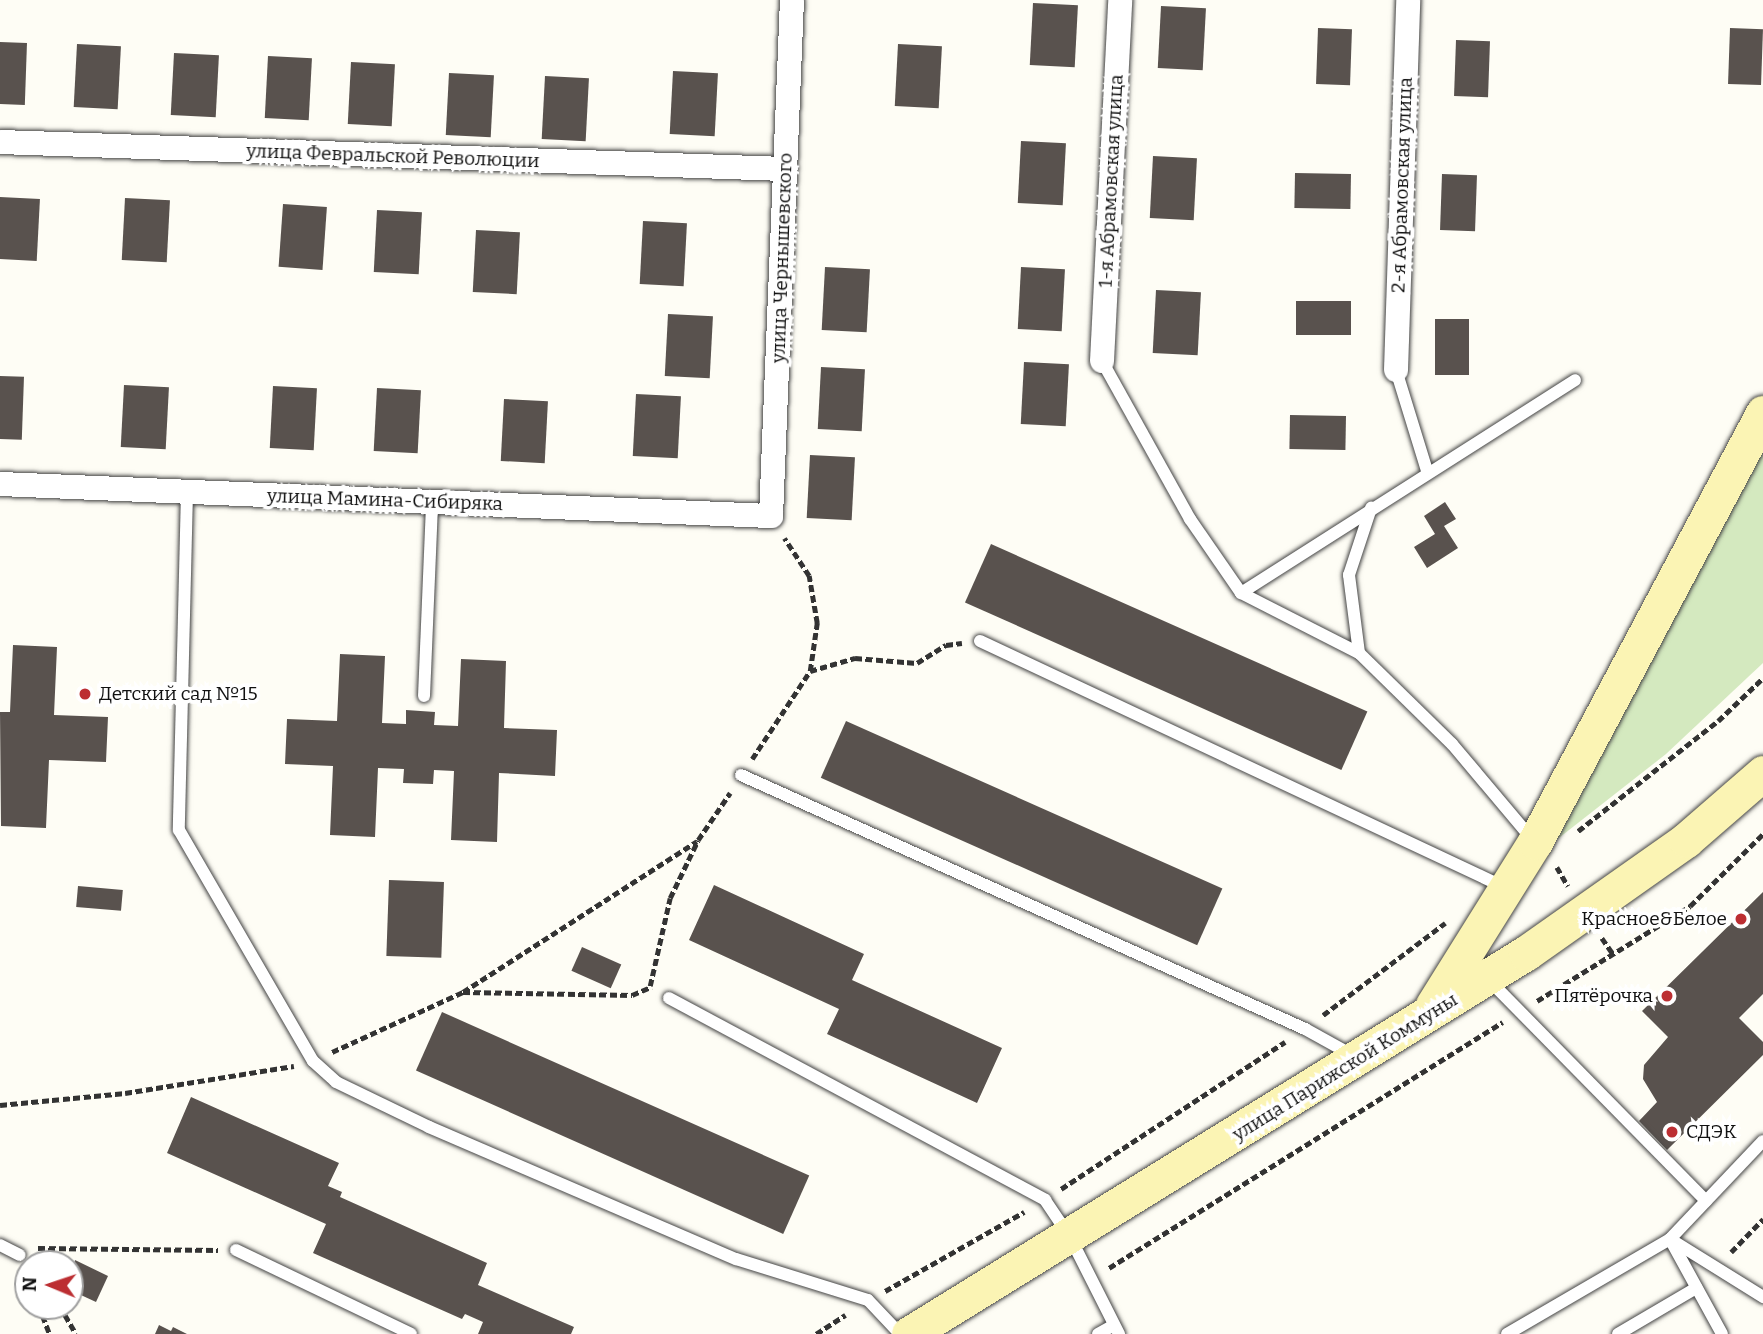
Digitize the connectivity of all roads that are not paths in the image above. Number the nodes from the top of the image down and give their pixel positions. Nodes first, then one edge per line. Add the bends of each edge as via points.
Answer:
1 (792, 0) edge
2 (1120, 0) edge
3 (1408, 0) edge
4 (0, 142) edge
5 (786, 170) junction
6 (1102, 361) joint
7 (1396, 370) joint
8 (1576, 380) dead end
9 (1763, 412) edge
10 (1427, 471) junction
11 (0, 484) edge
12 (187, 492) junction
13 (432, 502) junction
14 (1371, 508) junction
15 (771, 516) joint
16 (1241, 593) junction
17 (980, 641) dead end
18 (1359, 653) junction
19 (424, 696) dead end
20 (1763, 772) edge
21 (741, 775) dead end
22 (1535, 842) junction
23 (1504, 887) junction
24 (1487, 978) junction
25 (669, 998) road end
26 (1420, 1022) junction
27 (1358, 1058) junction
28 (1763, 1141) edge
29 (1706, 1201) junction
30 (1070, 1237) junction
31 (1670, 1239) junction
32 (236, 1250) road end
33 (1696, 1288) junction
34 (1763, 1297) edge
35 (1117, 1329) edge
36 (411, 1334) edge
37 (900, 1334) edge
38 (909, 1334) edge
39 (1098, 1334) edge
40 (1507, 1334) edge
41 (1618, 1334) edge
42 (1722, 1334) edge

1 - 5 street, улица Чернышевского
2 - 6 street, 1-я Абрамовская улица
3 - 7 street, 2-я Абрамовская улица
4 - 5 street, улица Февральской Революции
5 - 15 street, улица Чернышевского
6 - 16 lane via 1190,519
7 - 10 lane
8 - 10 lane
9 - 22 main road
10 - 14 lane
11 - 12 street, улица Мамина-Сибиряка
12 - 13 street, улица Мамина-Сибиряка
12 - 37 lane via 179,830 313,1061 336,1083 429,1127 736,1259 868,1300
13 - 15 street, улица Мамина-Сибиряка
13 - 19 lane
14 - 16 lane
14 - 18 lane via 1349,575
16 - 18 lane
17 - 23 lane
18 - 22 lane via 1452,744
20 - 24 main road, улица Парижской Коммуны via 1686,840
21 - 27 lane via 1293,1023
22 - 23 main road
23 - 26 main road via 1454,976
24 - 26 main road, улица Парижской Коммуны
24 - 29 lane
25 - 30 lane via 1045,1200
26 - 27 main road, улица Парижской Коммуны
27 - 30 main road, улица Парижской Коммуны
28 - 29 lane
29 - 31 lane
30 - 35 lane
30 - 38 main road, улица Парижской Коммуны
31 - 33 lane
31 - 34 lane
31 - 40 lane
32 - 36 lane
33 - 41 lane
33 - 42 lane
35 - 39 lane

